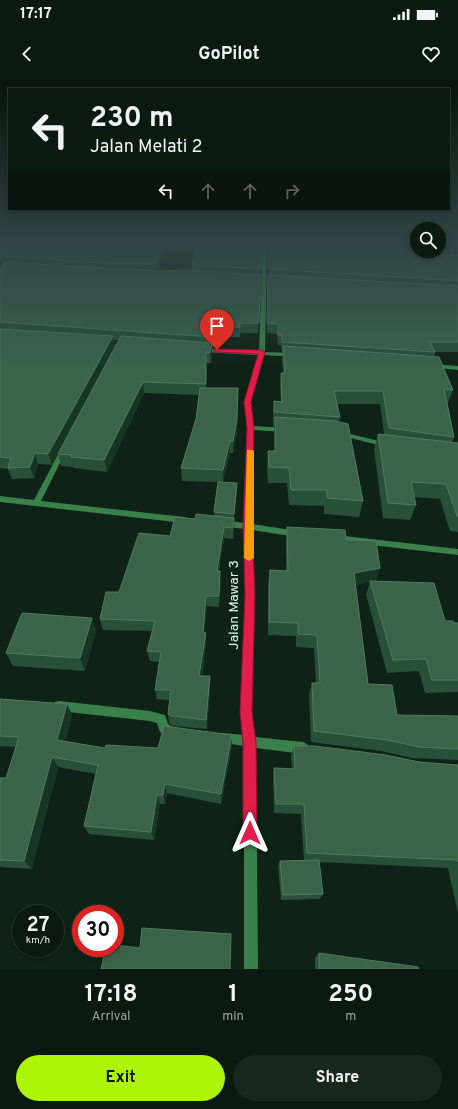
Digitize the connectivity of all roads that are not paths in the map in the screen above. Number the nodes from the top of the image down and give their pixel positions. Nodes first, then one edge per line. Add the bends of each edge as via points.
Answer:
1 (264, 285) edge
2 (194, 349) edge
3 (262, 352) junction
4 (301, 355) edge
5 (424, 365) edge
6 (458, 368) edge
7 (250, 428) junction
8 (296, 430) edge
9 (333, 433) edge
10 (69, 440) edge
11 (392, 446) edge
12 (0, 499) edge
13 (36, 504) junction
14 (190, 520) edge
15 (212, 522) edge
16 (248, 525) junction
17 (304, 534) edge
18 (326, 537) edge
19 (458, 552) edge
20 (46, 705) edge
21 (180, 733) edge
22 (211, 737) edge
23 (250, 742) junction
24 (312, 749) edge
25 (251, 969) edge

1 - 3 street, Jalan Mawar 3
2 - 3 street
3 - 4 street
3 - 7 street, Jalan Mawar 3 via 247,402
5 - 6 street
7 - 8 street
7 - 16 street, Jalan Mawar 3
9 - 11 street
10 - 13 street
12 - 13 street
13 - 14 street
15 - 16 street
16 - 17 street
16 - 23 street, Jalan Mawar 3 via 250,594 246,712
18 - 19 street
20 - 21 street via 150,716 161,719 168,731
22 - 23 street
23 - 24 street
23 - 25 street, Jalan Mawar 3

